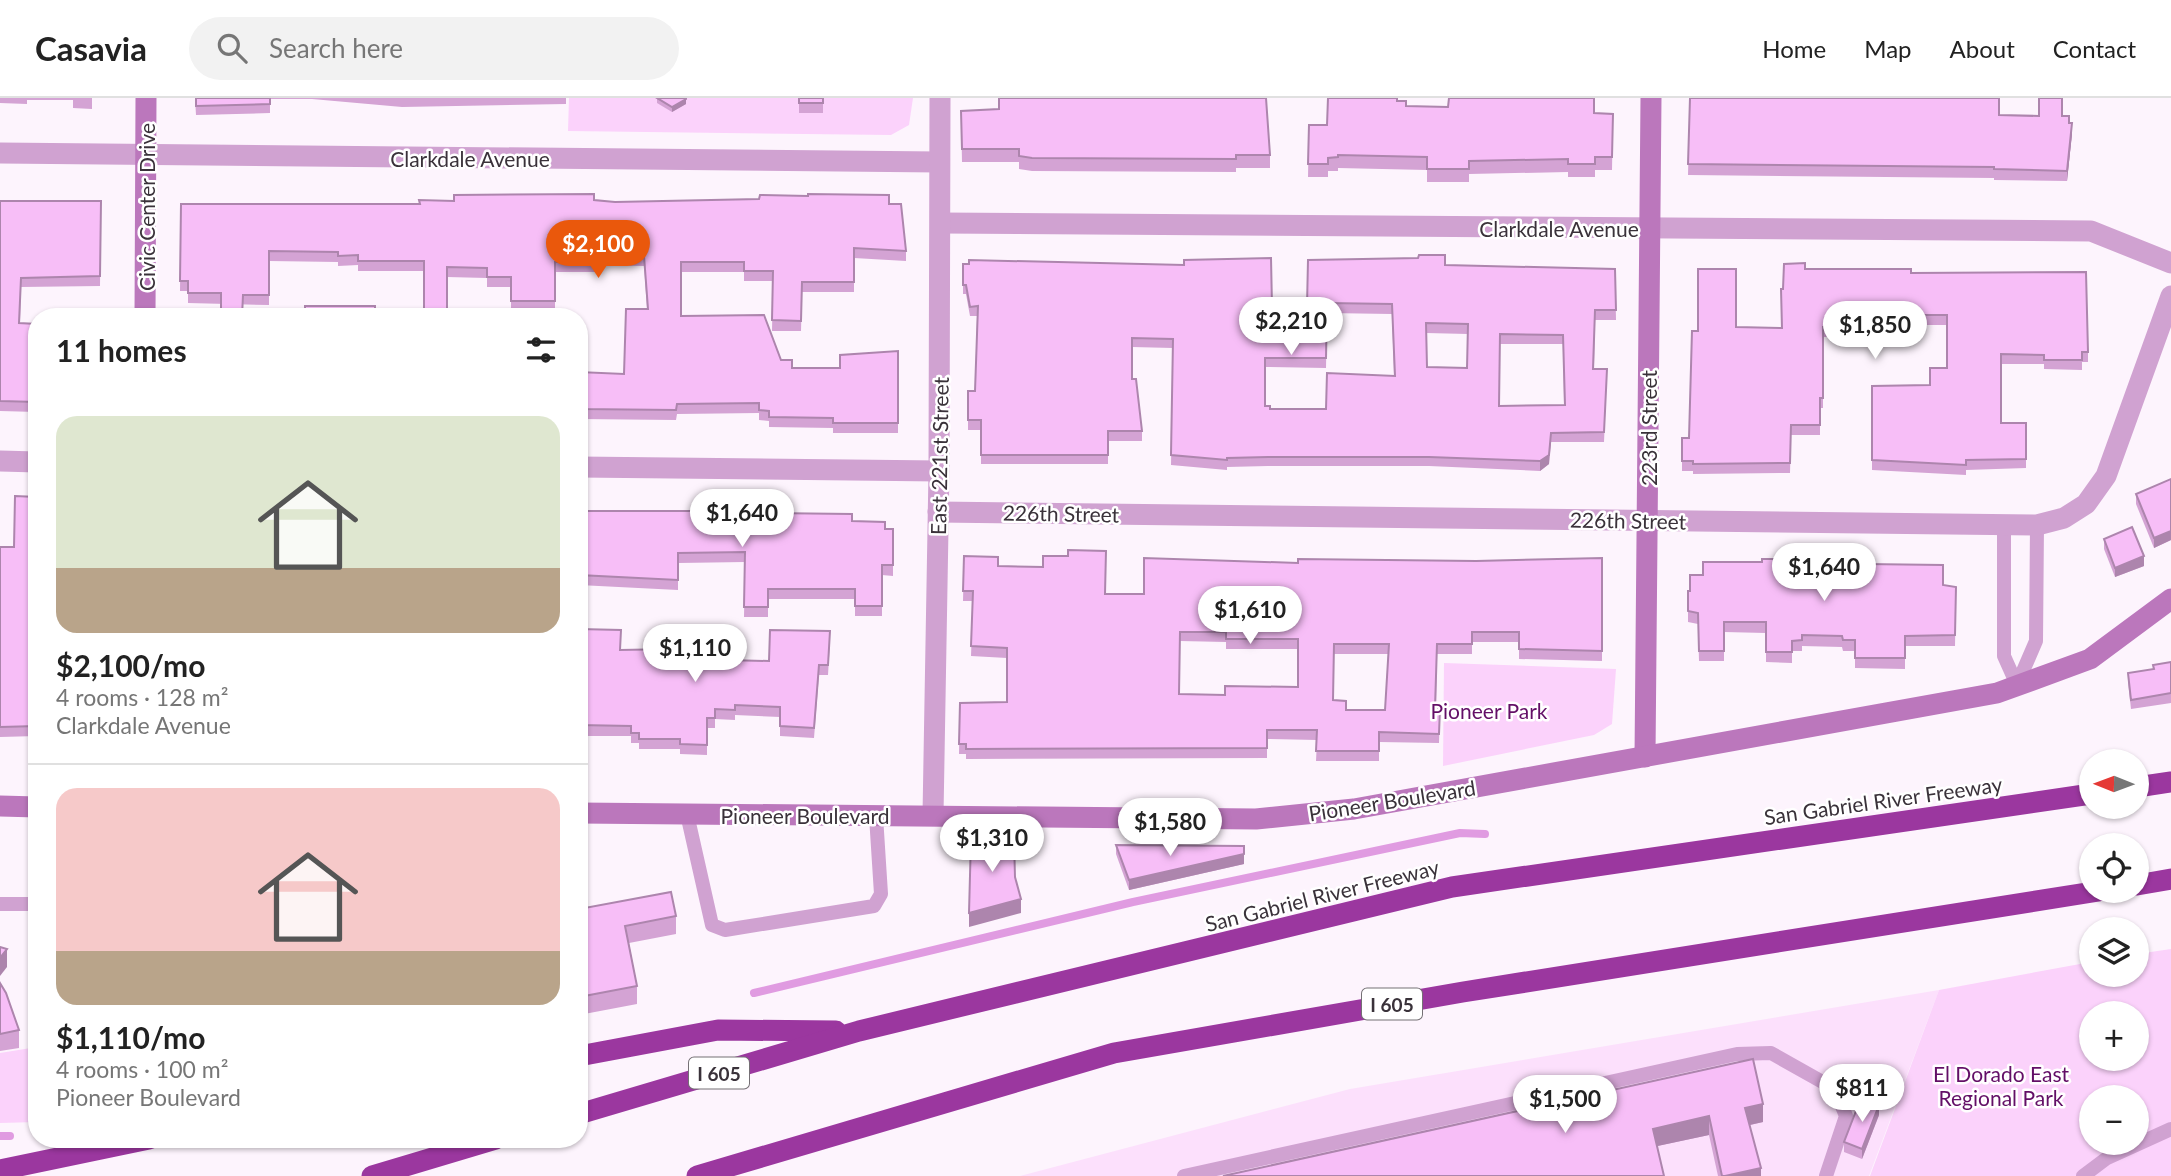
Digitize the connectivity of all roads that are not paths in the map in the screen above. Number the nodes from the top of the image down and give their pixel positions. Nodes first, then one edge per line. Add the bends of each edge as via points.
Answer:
1 (146, 98) edge
2 (940, 98) edge
3 (1651, 98) edge
4 (0, 153) edge
5 (146, 155) junction
6 (940, 162) junction
7 (941, 223) junction
8 (1650, 228) junction
9 (2171, 263) edge
10 (2171, 296) edge
11 (145, 308) edge
12 (0, 461) edge
13 (28, 462) edge
14 (588, 467) edge
15 (939, 471) junction
16 (939, 512) junction
17 (1647, 521) junction
18 (2004, 524) junction
19 (2037, 525) junction
20 (2171, 599) edge
21 (2017, 685) junction
22 (1646, 757) junction
23 (2171, 782) edge
24 (2149, 785) edge
25 (2079, 796) edge
26 (0, 806) edge
27 (28, 807) edge
28 (588, 813) edge
29 (687, 814) junction
30 (933, 815) junction
31 (876, 816) junction
32 (2171, 879) edge
33 (2149, 883) edge
34 (2079, 894) edge
35 (0, 904) edge
36 (28, 904) edge
37 (859, 1031) junction
38 (588, 1054) edge
39 (588, 1111) edge
40 (2171, 1129) edge
41 (106, 1148) edge
42 (466, 1148) edge
43 (0, 1170) edge
44 (372, 1176) edge
45 (697, 1176) edge
46 (1185, 1176) edge
47 (1826, 1176) edge
48 (2083, 1176) edge

1 - 5 street, Civic Center Drive
2 - 6 street, East 221st Street
3 - 8 street, 223rd Street
4 - 5 street, Clarkdale Avenue
5 - 6 street, Clarkdale Avenue
5 - 11 street, Civic Center Drive
6 - 7 street, East 221st Street
7 - 8 street, Clarkdale Avenue
7 - 15 street, East 221st Street
8 - 9 street, Clarkdale Avenue via 2091,231
8 - 17 street, 223rd Street
10 - 19 street, 226th Street via 2106,476 2086,505 2064,518
12 - 13 street
14 - 15 street
15 - 16 street, East 221st Street
16 - 17 street, 226th Street
16 - 30 street, East 221st Street
17 - 18 street, 226th Street
17 - 22 street, 223rd Street
18 - 19 street, 226th Street
18 - 21 lane via 2004,656
19 - 21 lane via 2036,641
20 - 21 street, Pioneer Boulevard via 2090,659
21 - 22 street, Pioneer Boulevard via 1997,693
22 - 30 street, Pioneer Boulevard via 1285,817
23 - 24 highway
25 - 37 highway, San Gabriel River Freeway / I 605 via 1452,887
26 - 27 street
28 - 29 street, Pioneer Boulevard
29 - 31 street, Pioneer Boulevard
29 - 31 lane via 712,925 725,930 874,906 881,894
30 - 31 street, Pioneer Boulevard
32 - 33 highway
34 - 45 highway, I 605 via 1463,992 1114,1053
35 - 36 lane
37 - 38 highway via 718,1030
37 - 39 highway, San Gabriel River Freeway / I 605
40 - 48 lane via 2106,1158
41 - 43 highway
42 - 44 highway
46 - 47 lane via 1737,1054 1771,1053 1835,1089 1846,1116

